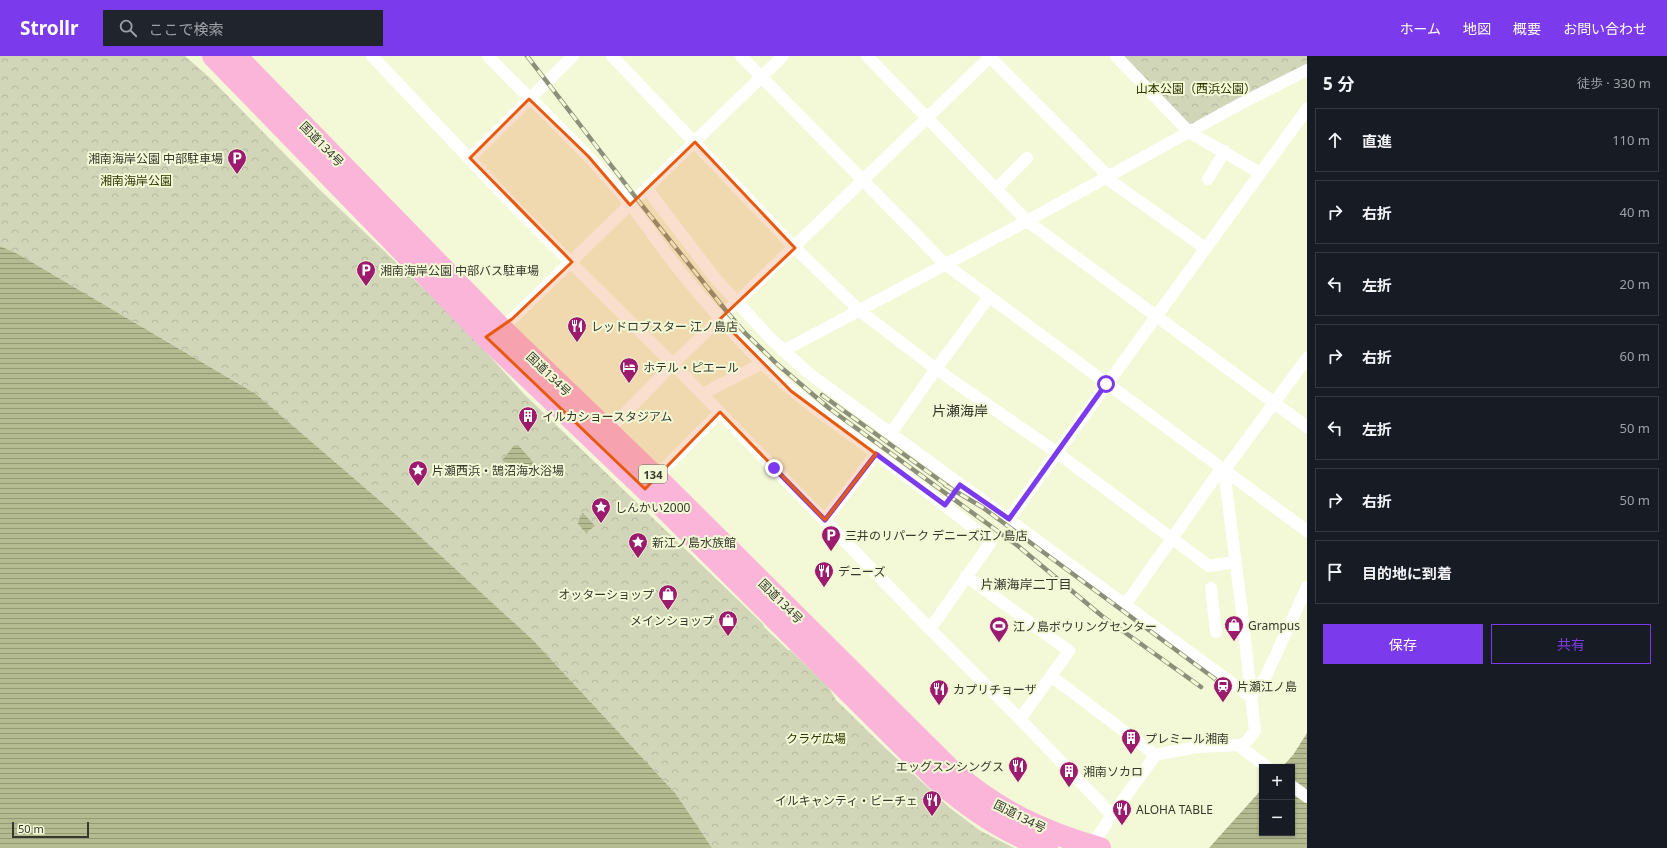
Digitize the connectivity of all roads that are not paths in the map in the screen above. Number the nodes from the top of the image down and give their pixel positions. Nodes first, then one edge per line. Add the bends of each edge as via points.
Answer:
1 (213, 56) edge
2 (236, 56) edge
3 (372, 56) edge
4 (488, 56) edge
5 (573, 56) edge
6 (612, 56) edge
7 (741, 56) edge
8 (783, 56) edge
9 (867, 56) edge
10 (990, 56) edge
11 (1116, 56) edge
12 (1307, 70) edge
13 (761, 78) junction
14 (529, 99) junction
15 (1307, 109) edge
16 (928, 118) junction
17 (1189, 132) junction
18 (695, 142) junction
19 (1225, 151) junction
20 (470, 158) junction
21 (1027, 158) dead end
22 (1260, 173) junction
23 (1106, 176) junction
24 (1208, 178) dead end
25 (864, 182) junction
26 (647, 189) junction
27 (996, 189) junction
28 (630, 205) junction
29 (1027, 221) junction
30 (795, 248) junction
31 (1205, 248) junction
32 (572, 262) junction
33 (945, 264) junction
34 (989, 297) junction
35 (737, 303) junction
36 (860, 311) junction
37 (1156, 316) junction
38 (720, 320) junction
39 (493, 333) junction
40 (783, 351) junction
41 (1307, 358) edge
42 (673, 364) junction
43 (762, 364) junction
44 (936, 368) junction
45 (1106, 384) junction
46 (702, 394) junction
47 (1275, 403) junction
48 (720, 412) junction
49 (1307, 427) edge
50 (608, 431) junction
51 (891, 433) junction
52 (1056, 452) junction
53 (876, 454) junction
54 (1222, 470) junction
55 (650, 483) junction
56 (960, 485) junction
57 (945, 505) junction
58 (1009, 519) junction
59 (825, 520) junction
60 (1307, 531) edge
61 (1173, 538) junction
62 (1235, 562) junction
63 (966, 576) junction
64 (1307, 587) edge
65 (1211, 588) dead end
66 (1125, 604) junction
67 (930, 629) junction
68 (1216, 632) dead end
69 (1051, 676) junction
70 (1251, 697) junction
71 (1020, 719) junction
72 (1238, 746) junction
73 (1155, 756) junction
74 (1262, 764) edge
75 (1295, 788) edge
76 (1307, 797) edge
77 (1112, 815) junction
78 (1094, 847) edge
79 (1047, 848) edge

1 - 39 highway, 国道134号 / 134
2 - 39 highway, 国道134号 / 134
3 - 20 street
4 - 14 street
5 - 14 street
6 - 18 street
7 - 13 street
8 - 13 street
9 - 16 street
10 - 16 street
10 - 23 street
11 - 17 street
12 - 17 street
13 - 18 street
13 - 25 street
14 - 20 street
14 - 28 street via 588,156
15 - 22 street
16 - 25 street
16 - 27 street
17 - 19 street
17 - 23 street
18 - 26 street
18 - 30 street
19 - 22 street
19 - 24 street
20 - 32 street via 520,212
21 - 27 street
22 - 31 street
23 - 29 street
23 - 31 street
25 - 30 street
25 - 33 street
26 - 28 street
26 - 35 street
27 - 29 street
28 - 32 street
28 - 38 street
29 - 33 street
29 - 37 street
30 - 35 street
30 - 36 street
31 - 37 street
32 - 39 street via 512,319
32 - 42 street
33 - 34 street
33 - 36 street
34 - 44 street
34 - 45 street
35 - 38 street
35 - 40 street
36 - 40 street
36 - 44 street
37 - 45 street
37 - 47 street
38 - 42 street
38 - 43 street
39 - 50 highway, 国道134号 / 134
39 - 55 highway, 国道134号 / 134
40 - 51 street via 807,372
41 - 47 street
42 - 46 street
42 - 50 street
43 - 46 street
43 - 53 street via 791,391
44 - 51 street
44 - 52 street
45 - 52 street
45 - 54 street
46 - 48 street
47 - 49 street
47 - 54 street
48 - 55 street
48 - 59 street
50 - 55 highway, 国道134号 / 134
51 - 56 street
52 - 58 street
52 - 61 street
53 - 57 street
53 - 59 street
54 - 60 street
54 - 61 street
54 - 62 street
55 - 78 highway, 国道134号 / 134 via 968,785 1026,821
55 - 79 highway, 国道134号 / 134 via 937,780 987,819
56 - 57 street
56 - 58 street
57 - 63 street via 991,542
58 - 66 street
59 - 67 street
61 - 62 street via 1209,566
61 - 66 street
62 - 70 street
63 - 67 street
63 - 69 street via 1069,651
64 - 70 street via 1266,676
65 - 68 street
66 - 70 street
67 - 71 street
69 - 71 street
69 - 73 street
70 - 72 street via 1255,731 1246,742
71 - 77 street
72 - 73 street via 1197,747
72 - 74 street
73 - 77 street
75 - 76 street
77 - 78 street

